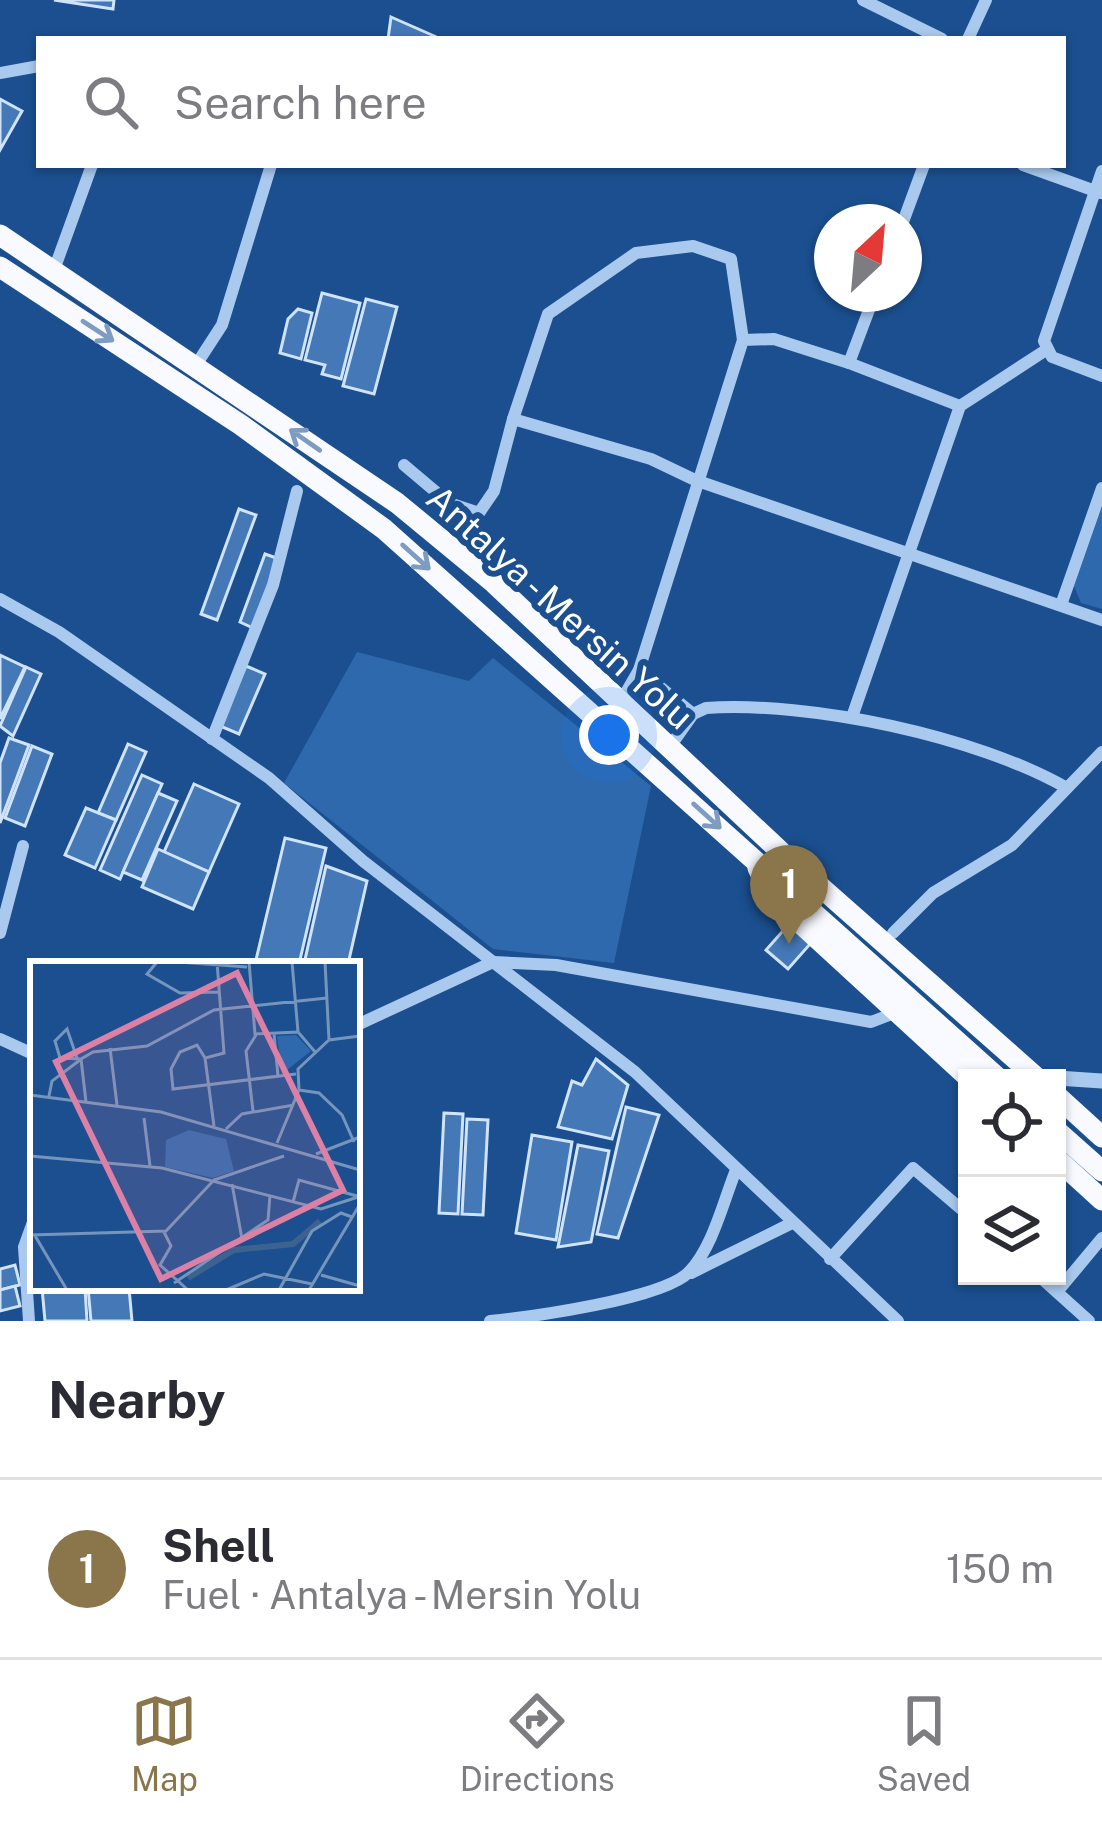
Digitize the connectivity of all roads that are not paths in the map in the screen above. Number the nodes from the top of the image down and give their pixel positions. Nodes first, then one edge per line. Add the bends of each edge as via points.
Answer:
1 (863, 0) edge
2 (986, 0) edge
3 (936, 36) edge
4 (969, 36) edge
5 (36, 67) edge
6 (0, 73) edge
7 (91, 168) edge
8 (271, 168) edge
9 (923, 168) edge
10 (1031, 168) edge
11 (1102, 171) edge
12 (1098, 192) edge
13 (910, 204) edge
14 (0, 235) edge
15 (0, 267) edge
16 (54, 270) junction
17 (868, 312) edge
18 (743, 340) junction
19 (1046, 350) junction
20 (849, 363) junction
21 (196, 365) junction
22 (1102, 376) edge
23 (960, 406) junction
24 (513, 418) junction
25 (404, 465) dead end
26 (695, 480) junction
27 (1102, 488) edge
28 (297, 491) dead end
29 (909, 555) junction
30 (0, 599) edge
31 (1060, 605) junction
32 (1102, 620) edge
33 (639, 670) junction
34 (620, 703) junction
35 (693, 714) junction
36 (853, 718) junction
37 (212, 739) junction
38 (669, 748) junction
39 (1102, 752) edge
40 (1067, 788) junction
41 (23, 846) dead end
42 (781, 852) junction
43 (0, 933) edge
44 (893, 933) junction
45 (493, 962) junction
46 (899, 1002) junction
47 (360, 1024) edge
48 (0, 1039) edge
49 (30, 1053) edge
50 (961, 1069) edge
51 (986, 1069) edge
52 (1027, 1069) edge
53 (1047, 1069) edge
54 (1066, 1079) edge
55 (1102, 1081) edge
56 (1066, 1086) edge
57 (1066, 1104) edge
58 (1102, 1119) edge
59 (1102, 1137) edge
60 (1066, 1139) edge
61 (1066, 1167) edge
62 (736, 1170) junction
63 (1102, 1171) edge
64 (1102, 1200) edge
65 (958, 1206) edge
66 (793, 1223) junction
67 (30, 1230) edge
68 (1102, 1238) edge
69 (830, 1259) junction
70 (688, 1274) junction
71 (1049, 1285) edge
72 (1057, 1292) junction
73 (29, 1321) edge
74 (490, 1321) edge
75 (898, 1321) edge
76 (1089, 1321) edge

1 - 3 street
2 - 4 street
5 - 6 street
7 - 16 street
8 - 21 street via 222,325
9 - 13 street
10 - 12 street
11 - 12 street
12 - 19 street
14 - 16 highway, Antalya - Mersin Yolu
15 -> 46 highway, Antalya - Mersin Yolu via 384,529 753,857
16 - 21 highway, Antalya - Mersin Yolu
17 - 20 street
18 - 20 street via 774,339
18 - 24 street via 731,259 693,246 636,253 548,314
18 - 26 street
19 - 22 street
19 - 23 street
20 - 23 street
34 -> 21 highway, Antalya - Mersin Yolu via 397,503
23 - 29 street
24 - 25 street via 494,491 479,513 449,503
24 - 26 street
26 - 29 street
26 - 33 street
27 - 31 street
28 - 37 street via 273,585
29 - 31 street
29 - 36 street
30 - 37 street
31 - 32 street
33 - 34 street
33 - 35 street
34 - 38 highway, Antalya - Mersin Yolu
35 - 36 street via 771,705
35 - 38 street
36 - 40 street via 998,757
37 - 45 street
38 - 42 highway, Antalya - Mersin Yolu
39 - 40 street
40 - 44 street via 1012,845 933,893
41 - 43 street
42 - 44 highway
42 - 52 highway, Antalya - Mersin Yolu
44 - 53 highway
45 - 46 street via 556,964 871,1022
45 - 47 street
45 - 62 street via 635,1072
46 - 50 highway
46 - 51 highway, Antalya - Mersin Yolu
48 - 49 street
54 - 55 street
56 - 58 highway
57 - 59 highway
60 - 63 highway
61 - 64 highway
62 - 66 street
62 - 70 street
65 - 69 street via 913,1168
66 - 69 street
66 - 70 street
67 - 73 street
68 - 72 street
69 - 75 street
70 - 74 street via 611,1300
71 - 72 street
72 - 76 street

